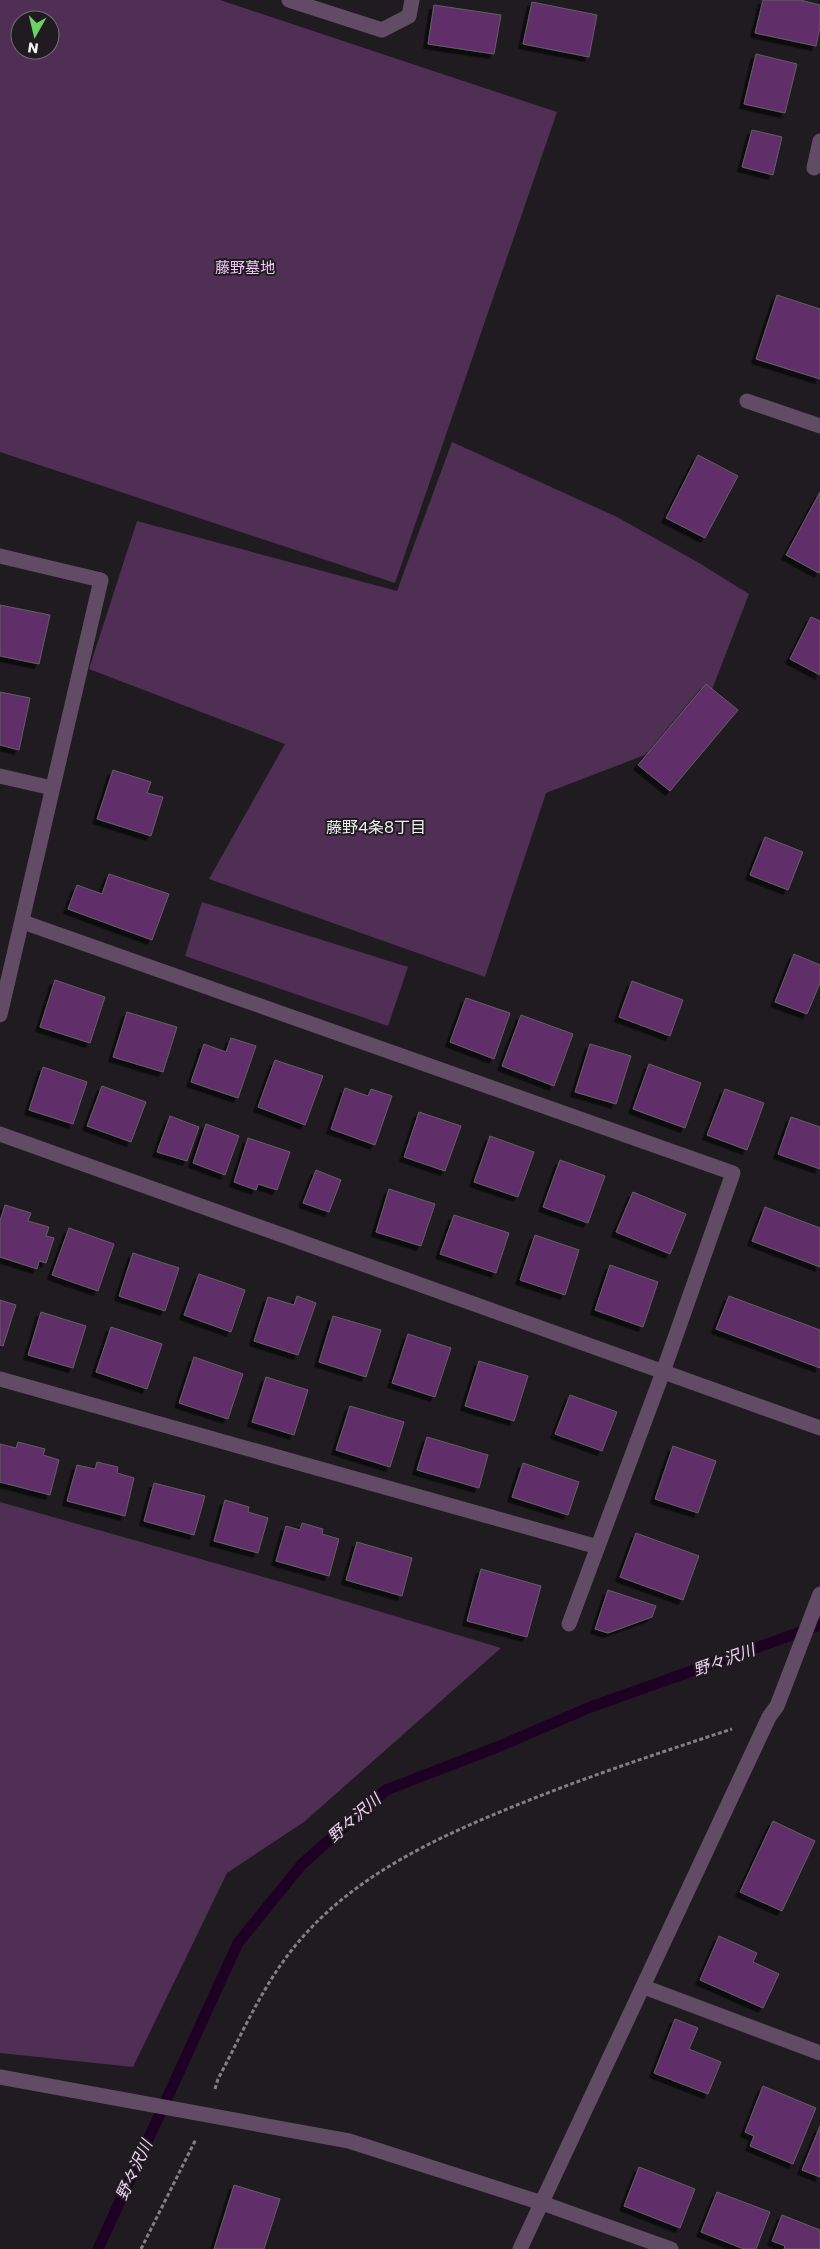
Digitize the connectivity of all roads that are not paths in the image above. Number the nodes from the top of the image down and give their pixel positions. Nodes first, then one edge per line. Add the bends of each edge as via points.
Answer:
1 (289, 0) edge
2 (412, 0) edge
3 (820, 141) edge
4 (814, 168) dead end
5 (747, 401) dead end
6 (820, 426) edge
7 (0, 556) edge
8 (0, 776) edge
9 (52, 788) junction
10 (23, 922) junction
11 (0, 1015) edge
12 (0, 1134) edge
13 (663, 1372) junction
14 (0, 1380) edge
15 (820, 1428) edge
16 (598, 1547) junction
17 (820, 1594) edge
18 (569, 1624) dead end
19 (644, 1987) junction
20 (820, 2053) edge
21 (0, 2077) edge
22 (542, 2203) junction
23 (520, 2249) edge
24 (672, 2249) edge

1 - 2 street via 382,30 409,16
3 - 4 street
5 - 6 street
7 - 9 street via 101,580
8 - 9 street
9 - 10 street
10 - 11 street
10 - 13 street via 733,1173
12 - 13 street
13 - 15 street
13 - 16 street
14 - 16 street
16 - 18 street
17 - 19 street via 773,1712
19 - 20 street
19 - 22 street
21 - 22 street via 349,2141
22 - 23 street
22 - 24 street

